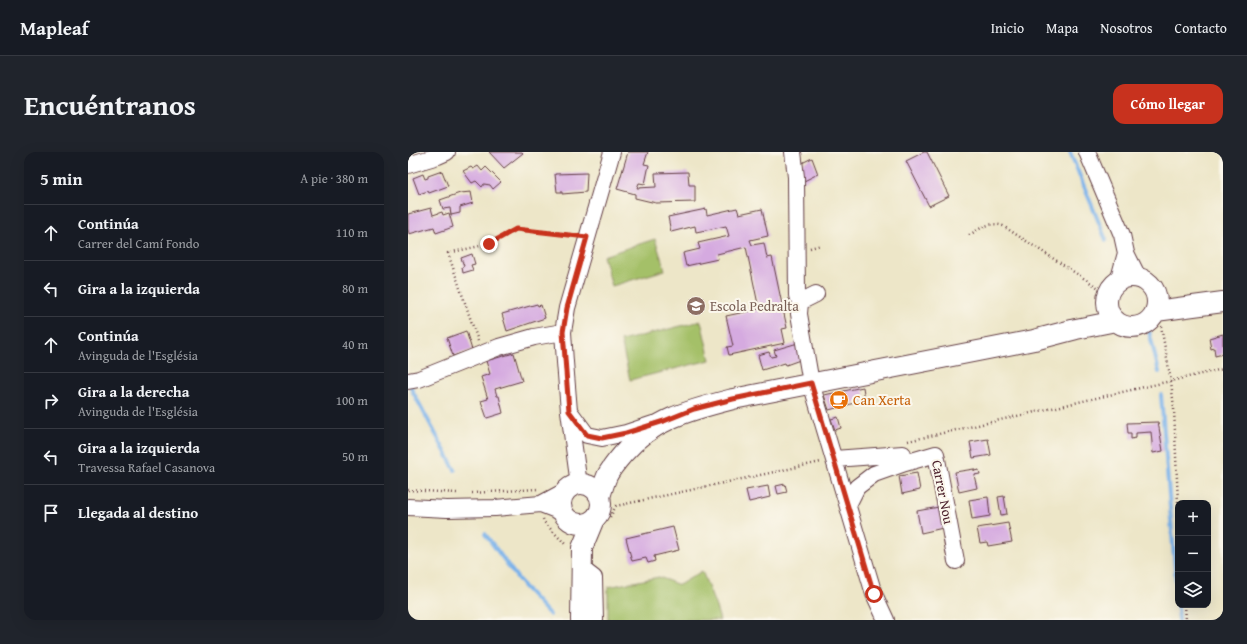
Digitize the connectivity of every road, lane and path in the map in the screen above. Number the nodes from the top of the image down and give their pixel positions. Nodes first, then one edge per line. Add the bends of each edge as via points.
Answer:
1 (612, 152) edge
2 (793, 152) edge
3 (1087, 152) edge
4 (441, 153) edge
5 (408, 164) edge
6 (969, 235) dead end
7 (587, 237) junction
8 (1126, 253) junction
9 (1138, 278) junction
10 (816, 294) dead end
11 (797, 296) dead end
12 (1112, 301) junction
13 (1214, 303) edge
14 (1155, 307) junction
15 (563, 332) junction
16 (482, 354) junction
17 (1223, 369) edge
18 (413, 380) edge
19 (1171, 380) junction
20 (811, 383) junction
21 (569, 411) junction
22 (664, 421) junction
23 (902, 442) dead end
24 (834, 459) junction
25 (905, 463) junction
26 (538, 488) dead end
27 (408, 490) edge
28 (470, 493) dead end
29 (590, 493) junction
30 (462, 494) dead end
31 (1178, 500) edge
32 (541, 504) junction
33 (848, 505) junction
34 (408, 507) edge
35 (568, 518) junction
36 (594, 520) junction
37 (582, 548) junction
38 (956, 561) dead end
39 (581, 568) junction
40 (1185, 608) edge
41 (581, 620) edge
42 (595, 620) edge
43 (886, 620) edge
44 (1186, 620) edge

1 - 7 street
2 - 11 street via 796,177
3 - 8 street via 1122,235
4 - 5 street
6 - 12 path via 989,224 1003,226
7 - 15 street via 567,308
7 - 16 path via 516,229 489,244 448,253
8 - 9 street
8 - 12 street
9 - 12 street via 1129,277
9 - 14 street via 1150,284
10 - 20 street via 800,302 799,314
12 - 14 street via 1124,326 1132,328 1141,326
12 - 20 street via 1076,329 1034,340
13 - 14 street
14 - 19 path
15 - 16 street
15 - 21 street
16 - 18 street
17 - 19 path
19 - 23 path
19 - 31 path
20 - 22 street via 694,409
20 - 24 street
21 - 22 street via 587,435 602,438
21 - 29 street
22 - 29 street via 629,448
24 - 25 street via 903,454
24 - 29 path
24 - 33 street
25 - 33 street via 874,474 857,488
25 - 38 street, Carrer Nou via 936,454
26 - 28 path
27 - 30 path
29 - 32 street
29 - 35 street via 562,502
29 - 36 street via 601,509
32 - 34 street via 495,508
32 - 35 street
33 - 43 street via 874,594
35 - 36 street via 584,524
35 - 37 street
36 - 37 street
37 - 39 street
39 - 41 street
39 - 42 street via 594,578
40 - 44 path

